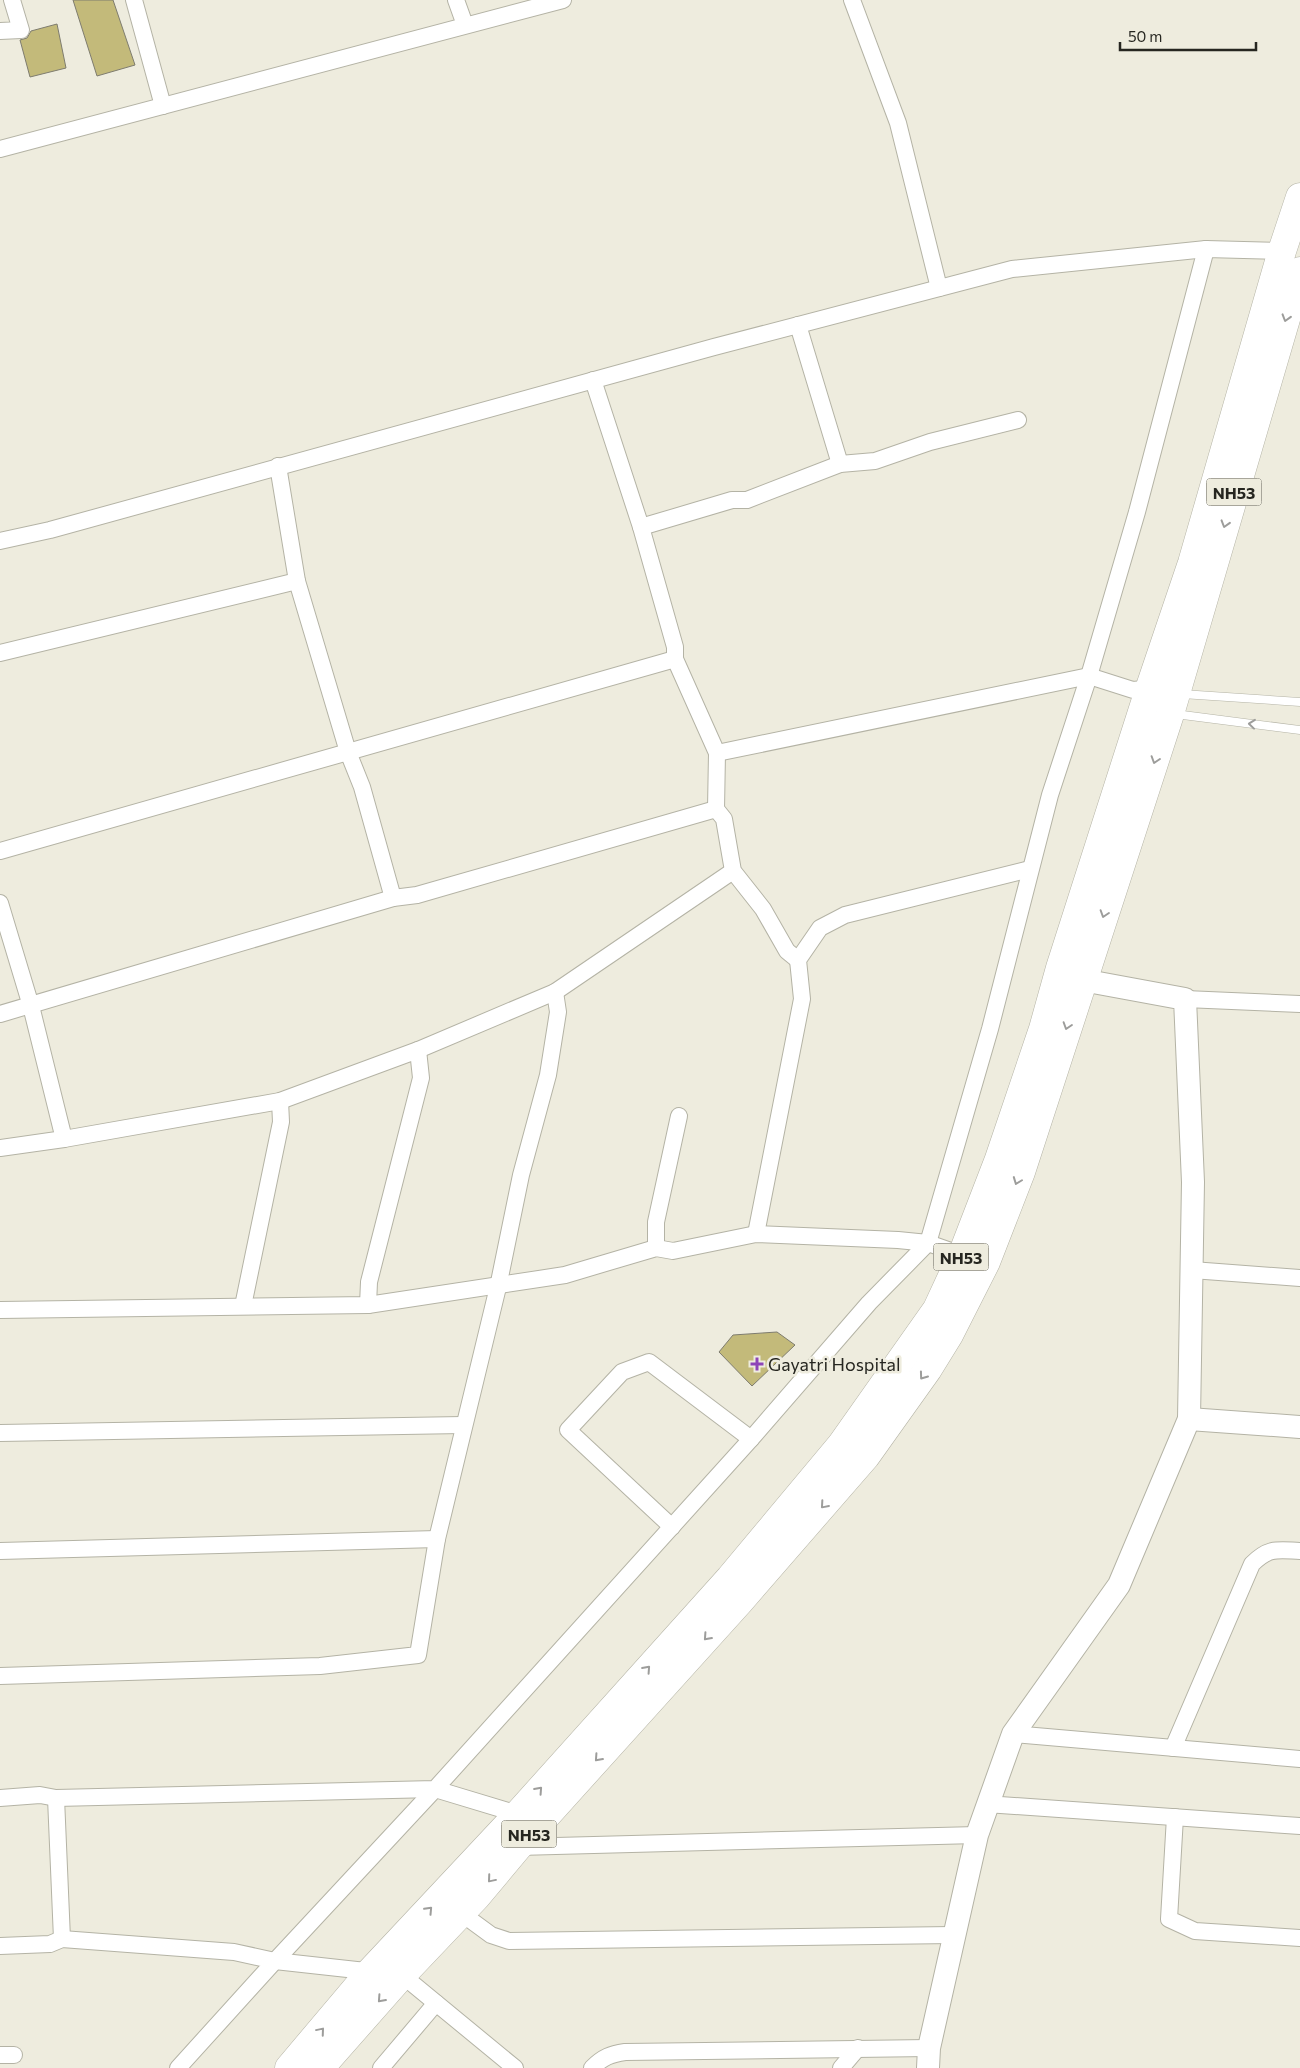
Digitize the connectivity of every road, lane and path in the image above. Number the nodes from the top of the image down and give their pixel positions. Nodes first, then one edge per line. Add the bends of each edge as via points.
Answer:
1 (12, 0) edge
2 (134, 0) edge
3 (456, 0) edge
4 (563, 0) edge
5 (852, 0) edge
6 (466, 25) junction
7 (0, 31) edge
8 (163, 106) junction
9 (0, 149) edge
10 (1300, 198) edge
11 (1206, 249) junction
12 (1282, 251) junction
13 (1300, 271) edge
14 (939, 288) junction
15 (798, 325) junction
16 (593, 380) junction
17 (1018, 420) dead end
18 (840, 464) junction
19 (278, 466) junction
20 (641, 527) junction
21 (0, 542) edge
22 (297, 582) junction
23 (0, 653) edge
24 (675, 659) junction
25 (1089, 676) junction
26 (1154, 698) junction
27 (1300, 702) edge
28 (1300, 730) edge
29 (348, 752) junction
30 (717, 753) junction
31 (716, 808) junction
32 (0, 851) edge
33 (1030, 869) junction
34 (734, 872) junction
35 (392, 898) junction
36 (0, 903) edge
37 (798, 960) junction
38 (1082, 980) junction
39 (554, 992) junction
40 (1185, 999) junction
41 (1300, 1004) edge
42 (31, 1006) junction
43 (0, 1014) edge
44 (418, 1050) junction
45 (280, 1101) junction
46 (679, 1116) dead end
47 (64, 1139) junction
48 (0, 1148) edge
49 (756, 1234) junction
50 (928, 1243) junction
51 (656, 1248) junction
52 (962, 1255) junction
53 (1192, 1270) junction
54 (1300, 1278) edge
55 (498, 1287) junction
56 (368, 1305) junction
57 (243, 1306) junction
58 (0, 1310) edge
59 (1189, 1419) junction
60 (463, 1425) junction
61 (1300, 1427) edge
62 (0, 1433) edge
63 (751, 1439) junction
64 (672, 1527) junction
65 (437, 1539) junction
66 (1300, 1551) edge
67 (0, 1552) edge
68 (0, 1676) edge
69 (1013, 1734) junction
70 (1173, 1748) junction
71 (1300, 1759) edge
72 (435, 1789) junction
73 (0, 1798) edge
74 (56, 1798) junction
75 (986, 1804) junction
76 (518, 1814) junction
77 (1175, 1817) junction
78 (1300, 1826) edge
79 (976, 1835) junction
80 (518, 1847) junction
81 (461, 1913) junction
82 (953, 1935) junction
83 (1300, 1938) edge
84 (62, 1939) junction
85 (0, 1946) edge
86 (275, 1961) junction
87 (370, 1972) junction
88 (402, 1975) junction
89 (436, 2003) junction
90 (858, 2048) junction
91 (928, 2058) edge
92 (178, 2068) edge
93 (289, 2068) edge
94 (320, 2068) edge
95 (381, 2068) edge
96 (514, 2068) edge
97 (592, 2068) edge
98 (841, 2068) edge

1 - 7 street via 21,30
2 - 8 street
3 - 6 street
4 - 6 street
5 - 14 street via 898,123
6 - 8 street
8 - 9 street
10 - 12 highway, NH53
11 - 12 street
11 - 14 street via 1012,269
11 - 25 street via 1137,512
12 - 26 highway, NH53
13 -> 26 highway, NH53
14 - 15 street
15 - 16 street
15 - 18 street
16 - 19 street
16 - 20 street
17 - 18 street via 930,442 875,461
18 - 20 street via 747,500 732,500
19 - 21 street
19 - 22 street
20 - 24 street via 676,647
22 - 23 street
22 - 29 street
24 - 29 street
24 - 30 street
25 - 26 street
25 - 30 street
25 - 33 street via 1050,795
26 - 27 lane
28 -> 26 lane
26 -> 38 highway, NH53
26 - 52 highway, NH53 via 1060,968 999,1159
29 - 32 street
29 - 35 street via 362,787
30 - 31 street
31 - 34 street via 724,820
31 - 35 street via 416,895
33 - 37 street via 845,915 820,928
33 - 50 street via 990,1028
34 - 37 street via 763,909 787,951
34 - 39 street
35 - 42 street
36 - 42 street
37 - 49 street via 802,999
38 - 40 street
38 -> 80 highway, NH53 via 1021,1172 986,1262 928,1369 866,1456
39 - 44 street
39 - 55 street via 558,1012 548,1075 521,1175
40 - 41 street
40 - 53 street via 1193,1182
42 - 43 street
42 - 47 street
44 - 45 street
44 - 56 street via 421,1078 369,1282
45 - 47 street
45 - 57 street via 281,1122
46 - 51 street via 656,1222
47 - 48 street
49 - 50 street
49 - 51 street via 673,1251
50 - 52 street
50 - 63 street via 869,1303
51 - 55 street via 565,1275
76 -> 52 highway, NH53 via 730,1578 841,1446 937,1309
53 - 54 street
53 - 59 street
55 - 56 street
55 - 60 street
56 - 57 street
57 - 58 street
59 - 61 street
59 - 69 street via 1119,1585
60 - 62 street
60 - 65 street
63 - 64 street
63 - 64 street via 649,1362 622,1372 568,1430
64 - 72 street
65 - 67 street
65 - 68 street via 418,1655 320,1666
66 - 70 street via 1274,1549 1262,1554 1252,1564
69 - 70 street
69 - 75 street
70 - 71 street
72 - 74 street
72 - 76 street
72 - 86 street
73 - 74 street via 40,1795
74 - 84 street
75 - 77 street
75 - 79 street
87 -> 76 highway, NH53
77 - 78 street
77 - 83 street via 1169,1919 1195,1931
79 - 80 street
79 - 82 street
80 -> 81 highway, NH53
81 - 82 street via 491,1935 509,1941
81 - 88 highway, NH53
82 - 91 street
84 - 85 street via 50,1944
84 - 86 street via 234,1952
86 - 87 street
86 - 92 street
87 - 88 street
93 -> 87 highway, NH53
88 - 89 street
88 -> 94 highway, NH53
89 - 95 street
89 - 96 street
90 - 91 street
90 - 97 street via 625,2052 601,2058
90 - 98 street

